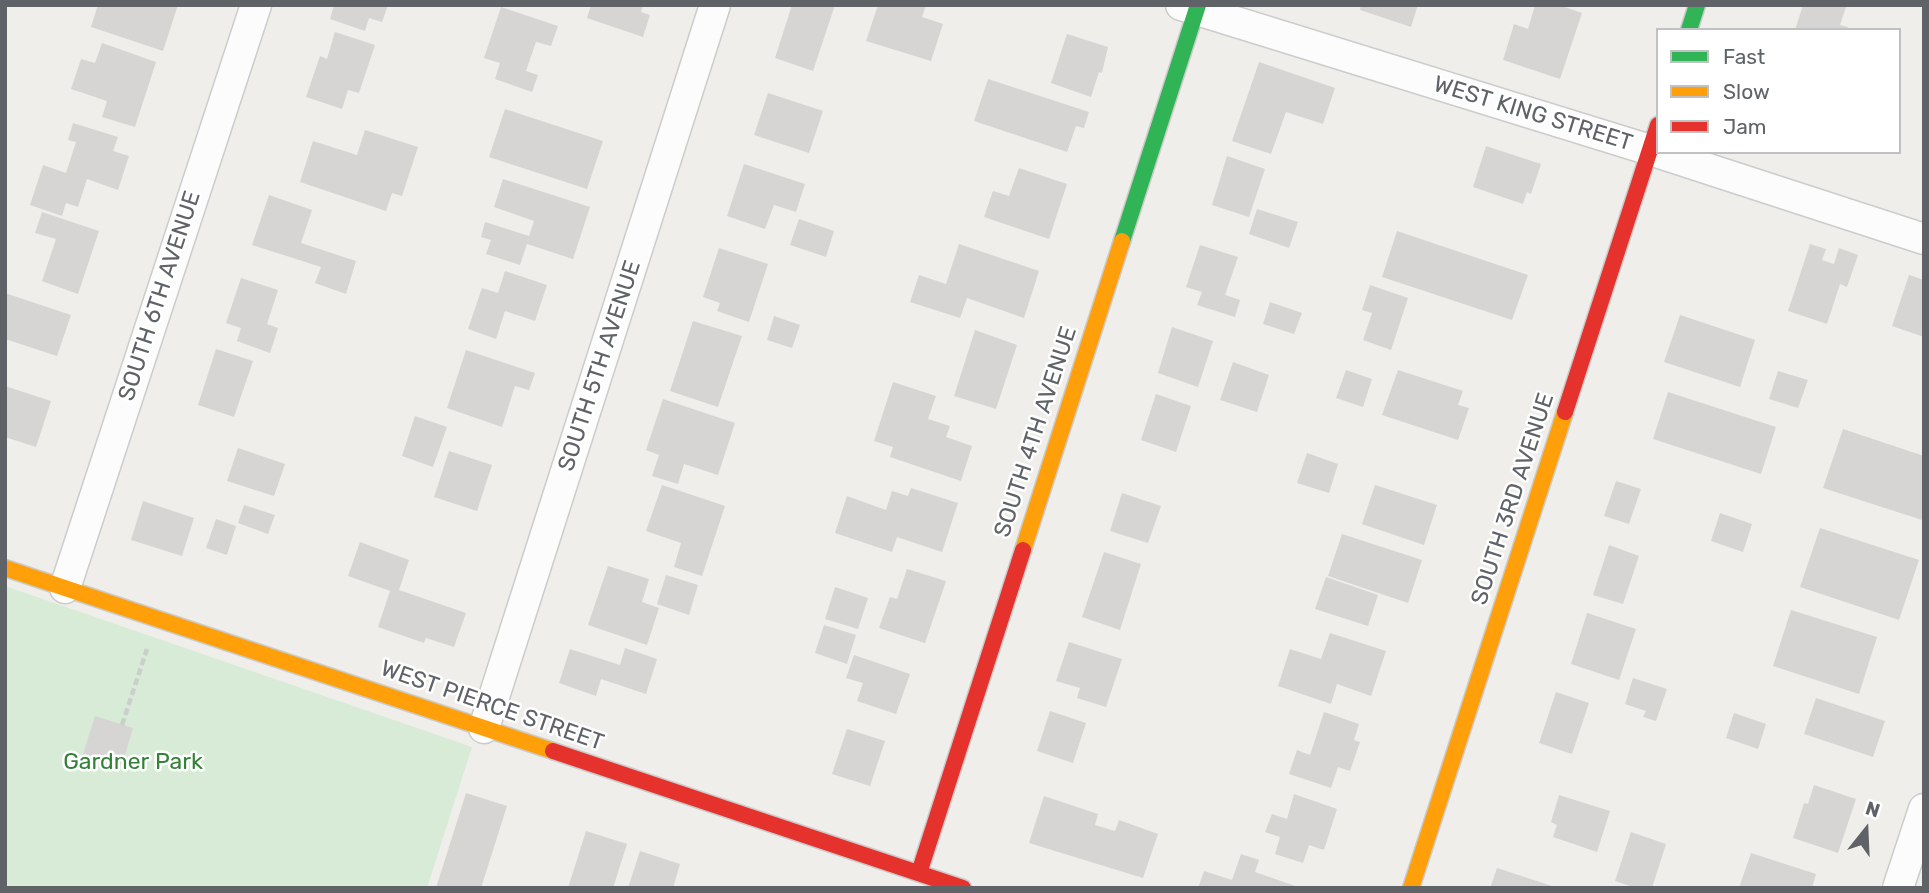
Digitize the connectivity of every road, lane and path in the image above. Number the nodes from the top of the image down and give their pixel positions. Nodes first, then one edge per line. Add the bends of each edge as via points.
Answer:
1 (256, 5) edge
2 (715, 5) edge
3 (1697, 5) edge
4 (1192, 7) edge
5 (1690, 28) edge
6 (1654, 137) edge
7 (1699, 154) edge
8 (1924, 239) edge
9 (5, 568) edge
10 (65, 587) junction
11 (156, 618) junction
12 (122, 725) dead end
13 (484, 727) junction
14 (1924, 809) edge
15 (919, 873) junction
16 (963, 888) edge
17 (1411, 888) edge
18 (1898, 888) edge

1 - 10 street, SOUTH 6TH AVENUE
2 - 13 street, SOUTH 5TH AVENUE
3 - 5 street
4 - 6 street, WEST KING STREET
4 - 15 street, SOUTH 4TH AVENUE
6 - 17 street, SOUTH 3RD AVENUE
7 - 8 street, WEST KING STREET
9 - 10 street, WEST PIERCE STREET
10 - 11 street, WEST PIERCE STREET
11 - 12 path
11 - 13 street, WEST PIERCE STREET
13 - 15 street, WEST PIERCE STREET
14 - 18 street
15 - 16 street, WEST PIERCE STREET

